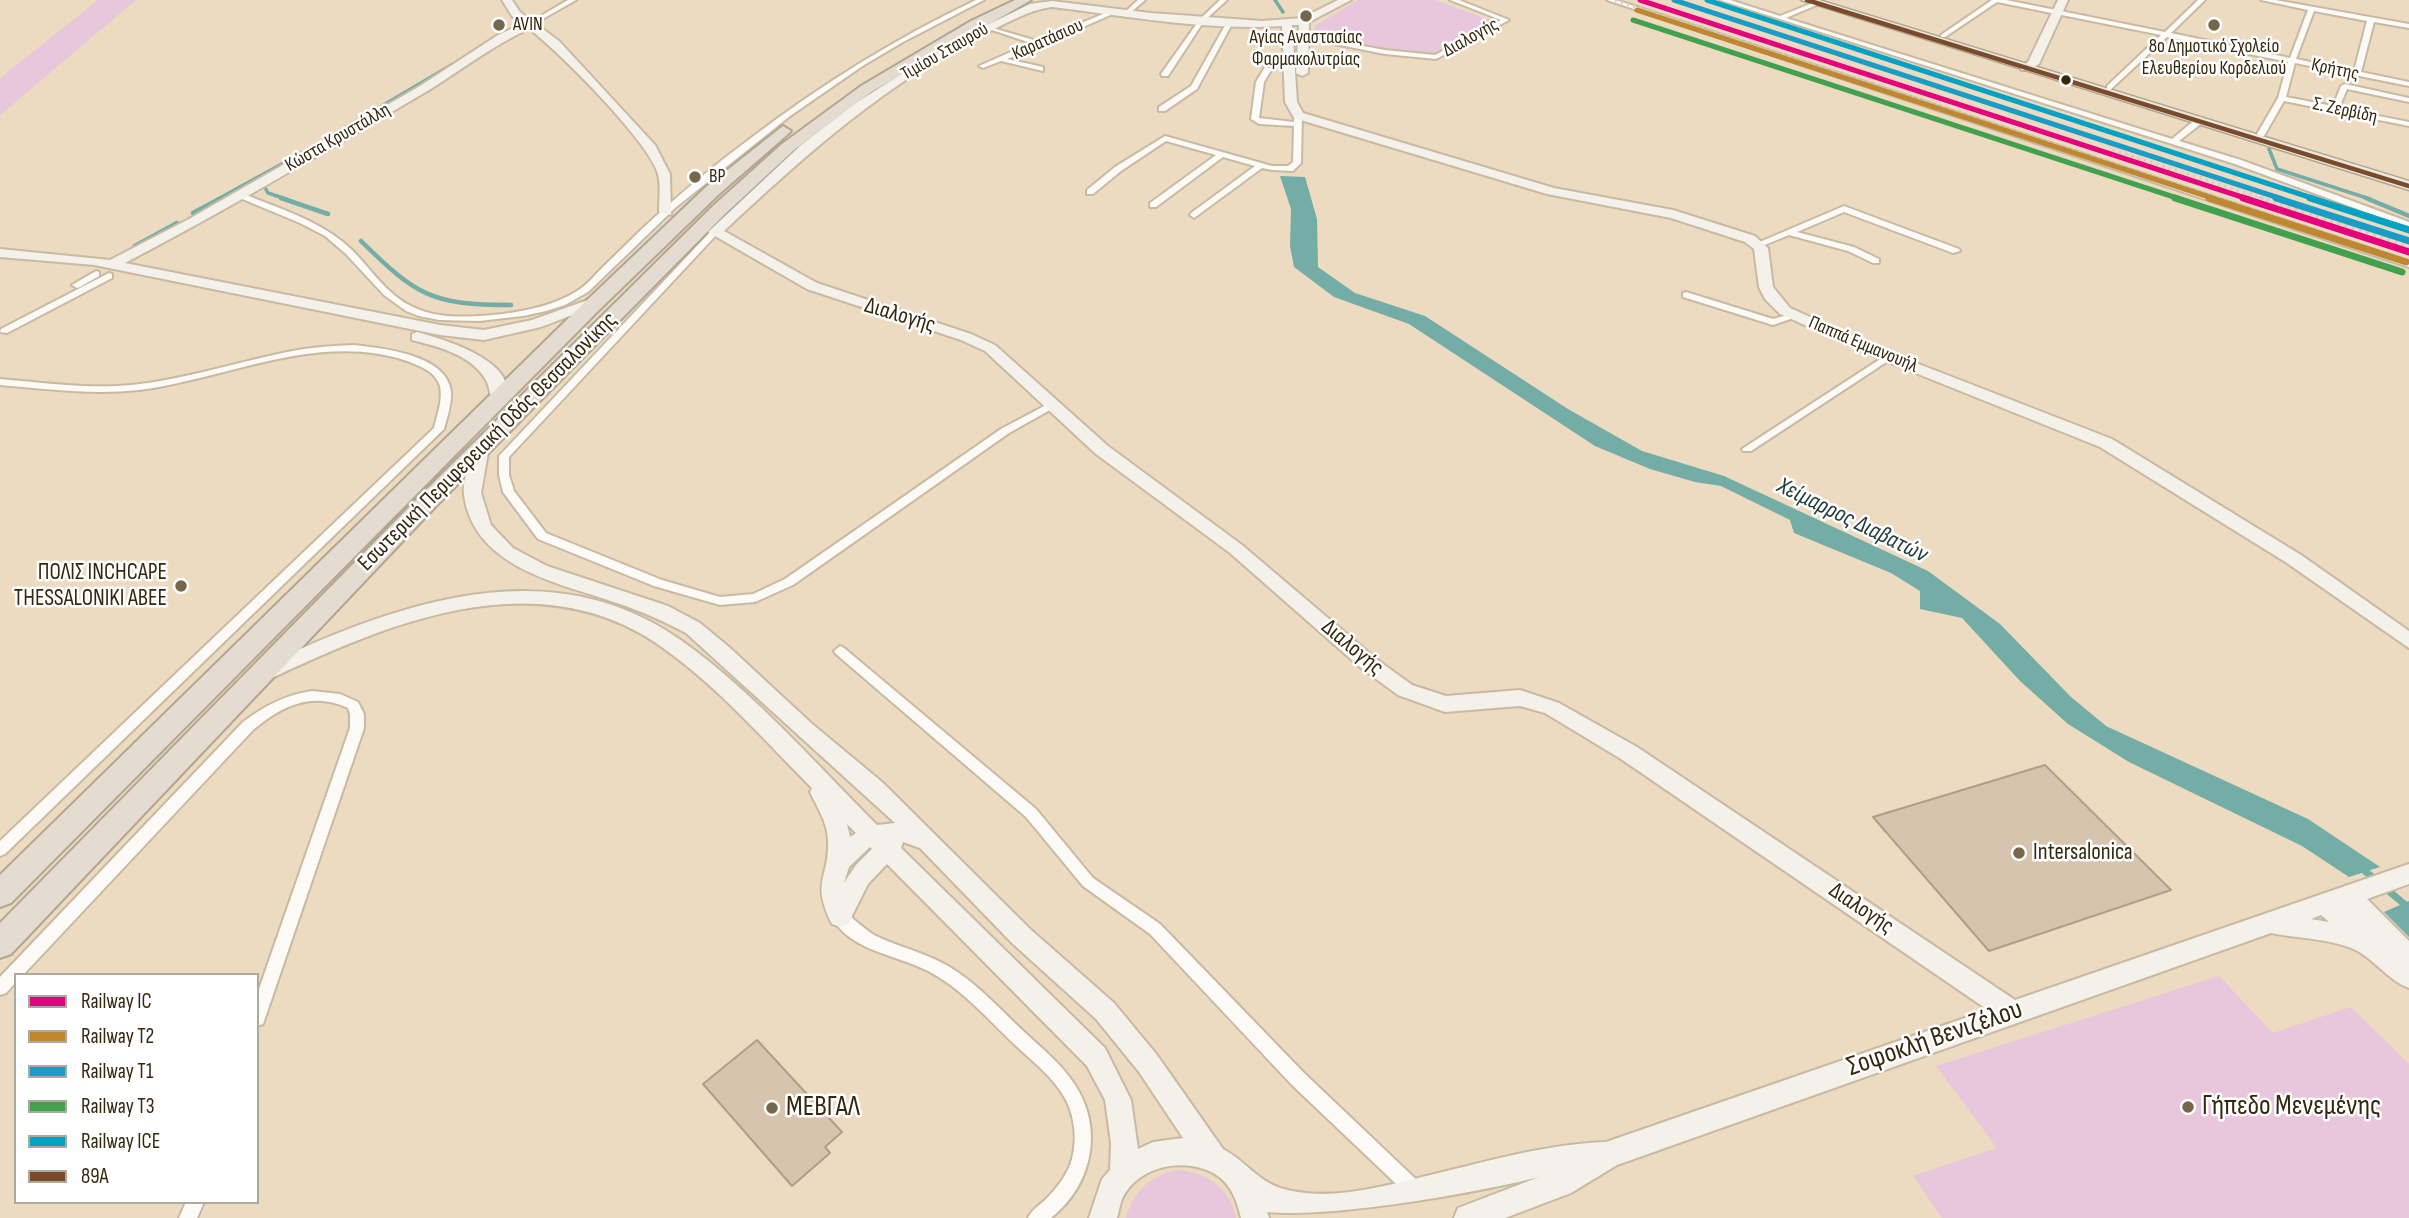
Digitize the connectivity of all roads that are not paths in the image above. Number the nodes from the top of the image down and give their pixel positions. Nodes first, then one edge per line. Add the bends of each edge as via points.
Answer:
1 (506, 0) edge
2 (573, 0) edge
3 (981, 0) edge
4 (999, 0) edge
5 (1142, 0) edge
6 (1224, 0) edge
7 (1346, 0) edge
8 (1453, 0) edge
9 (1610, 0) edge
10 (1723, 0) edge
11 (1996, 0) edge
12 (2063, 0) edge
13 (2202, 0) edge
14 (2264, 0) edge
15 (1821, 1) edge
16 (1036, 2) edge
17 (2292, 3) edge
18 (2312, 9) junction
19 (1113, 12) junction
20 (1127, 13) junction
21 (2056, 13) junction
22 (1780, 18) junction
23 (2371, 19) junction
24 (1202, 20) junction
25 (1304, 21) junction
26 (1230, 22) junction
27 (1287, 23) junction
28 (534, 26) junction
29 (2409, 26) edge
30 (988, 27) junction
31 (1943, 36) junction
32 (1302, 37) junction
33 (2164, 37) junction
34 (1040, 44) junction
35 (1973, 48) junction
36 (1004, 60) junction
37 (2292, 61) junction
38 (983, 66) dead end
39 (2029, 66) junction
40 (1040, 69) dead end
41 (1268, 69) dead end
42 (1165, 74) dead end
43 (2357, 74) junction
44 (2409, 75) edge
45 (2068, 78) junction
46 (2390, 81) junction
47 (2409, 85) edge
48 (2110, 88) junction
49 (2282, 98) junction
50 (2409, 100) edge
51 (1163, 109) dead end
52 (2335, 109) junction
53 (1302, 119) junction
54 (2199, 121) junction
55 (2409, 124) edge
56 (2260, 134) junction
57 (2173, 142) junction
58 (1222, 154) junction
59 (1261, 165) junction
60 (2409, 179) edge
61 (2409, 186) edge
62 (1090, 192) dead end
63 (239, 195) junction
64 (1153, 205) dead end
65 (666, 212) junction
66 (1194, 215) dead end
67 (2409, 225) edge
68 (181, 229) junction
69 (715, 232) junction
70 (1788, 232) junction
71 (1759, 244) junction
72 (159, 248) junction
73 (1956, 251) dead end
74 (0, 253) edge
75 (1876, 261) dead end
76 (0, 262) edge
77 (2409, 264) edge
78 (111, 271) junction
79 (193, 281) junction
80 (1686, 295) dead end
81 (599, 300) junction
82 (1794, 316) junction
83 (2, 333) edge
84 (1888, 357) junction
85 (0, 382) edge
86 (499, 399) junction
87 (1052, 406) junction
88 (481, 447) junction
89 (1747, 449) dead end
90 (2409, 641) edge
91 (840, 651) dead end
92 (258, 677) junction
93 (812, 772) junction
94 (889, 832) junction
95 (0, 850) edge
96 (836, 867) junction
97 (864, 873) junction
98 (913, 874) junction
99 (2405, 875) edge
100 (0, 894) edge
101 (2345, 895) junction
102 (840, 917) junction
103 (2267, 922) junction
104 (2366, 943) junction
105 (0, 944) edge
106 (2409, 957) edge
107 (14, 973) edge
108 (14, 973) edge
109 (2409, 977) edge
110 (0, 988) edge
111 (2012, 1012) junction
112 (259, 1013) edge
113 (1609, 1154) junction
114 (1213, 1158) junction
115 (1123, 1176) junction
116 (1244, 1184) junction
117 (1417, 1192) junction
118 (1102, 1217) edge
119 (1037, 1218) edge
120 (1255, 1218) edge
121 (1468, 1218) edge

1 - 28 street
2 - 28 street
3 - 65 street via 896,44 805,100 743,144
4 - 81 highway, Εσωτερική Περιφερειακή Οδός Θεσσαλονίκης via 898,53 806,113 712,191
5 - 20 street
6 - 24 street
7 - 25 street, Τιμίου Σταυρού
8 - 32 street, Διαλογής via 1506,20 1436,57
9 - 77 street
10 - 22 street
11 - 21 street, Κρήτης
11 - 31 street
12 - 21 street
13 - 33 street
14 - 17 street
15 - 22 street
15 - 31 main road
15 - 35 main road
16 - 19 street, Τιμίου Σταυρού
16 - 30 street, Τιμίου Σταυρού
16 - 88 highway, Εσωτερική Περιφερειακή Οδός Θεσσαλονίκης via 914,58 788,147
17 - 18 street
18 - 23 street
18 - 37 street
19 - 20 street, Τιμίου Σταυρού
19 - 34 street, Καρατάσιου
20 - 24 street, Τιμίου Σταυρού
21 - 33 street, Κρήτης
21 - 39 street
22 - 57 street
23 - 29 street
23 - 43 street
24 - 26 street, Τιμίου Σταυρού
24 - 42 street
25 - 27 street, Τιμίου Σταυρού
25 - 32 street
26 - 27 street, Τιμίου Σταυρού
26 - 51 street via 1194,88
27 - 53 street via 1291,102
28 - 63 street, Κώστα Κρυστάλλη via 492,43 424,88
28 - 65 street via 555,43 657,156 666,180
30 - 34 street
30 - 69 street, Τιμίου Σταυρού via 861,104 805,148
31 - 35 main road
32 - 53 street
33 - 37 street, Κρήτης
33 - 48 street
34 - 36 street, Καρατάσιου
35 - 39 main road
36 - 38 street, Καρατάσιου
36 - 40 street
37 - 43 street, Κρήτης
37 - 49 street
39 - 45 main road
41 - 53 street via 1260,82 1255,119
43 - 46 street, Κρήτης
44 - 46 street
45 - 48 main road
45 - 54 main road
46 - 47 street, Κρήτης
48 - 56 main road
49 - 52 street, Σ. Ζερβίδη
49 - 56 street
50 - 52 street via 2345,86
52 - 55 street, Σ. Ζερβίδη
53 - 59 street via 1294,167
53 - 71 street via 1552,191 1673,214
54 - 57 street
54 - 61 main road
56 - 60 main road
57 - 67 street via 2304,184
58 - 59 street
58 - 62 street via 1166,138
58 - 64 street
59 - 66 street
63 - 65 street via 316,227 339,243 397,302 420,313 467,319 526,312 578,295
63 - 68 street, Κώστα Κρυστάλλη
68 - 72 street, Κώστα Κρυστάλλη
68 - 78 street, Κώστα Κρυστάλλη
69 - 87 street, Διαλογής via 812,286 984,345 1006,360
69 - 87 street via 504,456 503,475 509,492 542,536 658,583 720,601 755,598 789,582 1005,431
70 - 71 street
70 - 73 street via 1847,209
70 - 75 street via 1851,249
71 - 82 street, Παππά Εμμανουήλ via 1770,296
72 - 78 street, Κώστα Κρυστάλλη
72 - 79 street via 154,256 156,266
74 - 78 street via 64,257
76 - 78 street
78 - 79 street
78 - 83 street, Κώστα Κρυστάλλη
78 - 86 street via 443,344 488,369 497,380
79 - 81 street via 484,335 536,324
80 - 82 street via 1773,322
81 - 86 highway, Εσωτερική Περιφερειακή Οδός Θεσσαλονίκης
82 - 84 street, Παππά Εμμανουήλ
84 - 89 street
84 - 90 street, Παππά Εμμανουήλ via 2106,443 2294,559
85 - 95 street via 139,387 291,355 362,348 402,354 436,370 445,388 445,405 439,429
86 - 100 highway, Εσωτερική Περιφερειακή Οδός Θεσσαλονίκης
87 - 111 street, Διαλογής via 1152,490 1244,555 1405,690 1445,705 1520,698 1552,708 1629,753
88 - 92 highway, Εσωτερική Περιφερειακή Οδός Θεσσαλονίκης
88 - 94 street via 471,475 476,519 510,556 690,626 733,659 802,727 874,788
91 - 117 street via 1031,813 1088,882 1155,929 1298,1079
92 - 93 street via 343,636 418,611 476,598 558,599 616,614 682,651
92 - 105 highway, Εσωτερική Περιφερειακή Οδός Θεσσαλονίκης
93 - 94 street
93 - 96 street via 840,835
94 - 96 street via 849,848
94 - 97 street
94 - 98 street
94 - 114 street via 926,840 1022,937 1105,1010 1141,1053
96 - 102 street via 832,889
97 - 98 street via 881,868
97 - 102 street
98 - 115 street via 1096,1057 1112,1081 1121,1107 1127,1137
99 - 101 street, Σοφοκλή Βενιζέλου
101 - 103 street, Σοφοκλή Βενιζέλου
101 - 104 street
101 - 106 street
102 - 119 street via 864,939 954,978 1070,1091 1085,1135 1083,1157 1062,1195
103 - 104 street
103 - 111 street, Σοφοκλή Βενιζέλου
104 - 109 street
107 - 110 street
108 - 112 street via 260,715 293,699 328,695 353,705 357,727
111 - 113 street, Σοφοκλή Βενιζέλου
113 - 117 street via 1550,1161
113 - 121 street, Σοφοκλή Βενιζέλου via 1561,1183
114 - 115 street via 1178,1149 1153,1154
114 - 116 street
115 - 118 street
116 - 117 street via 1276,1201 1325,1209
116 - 120 street

